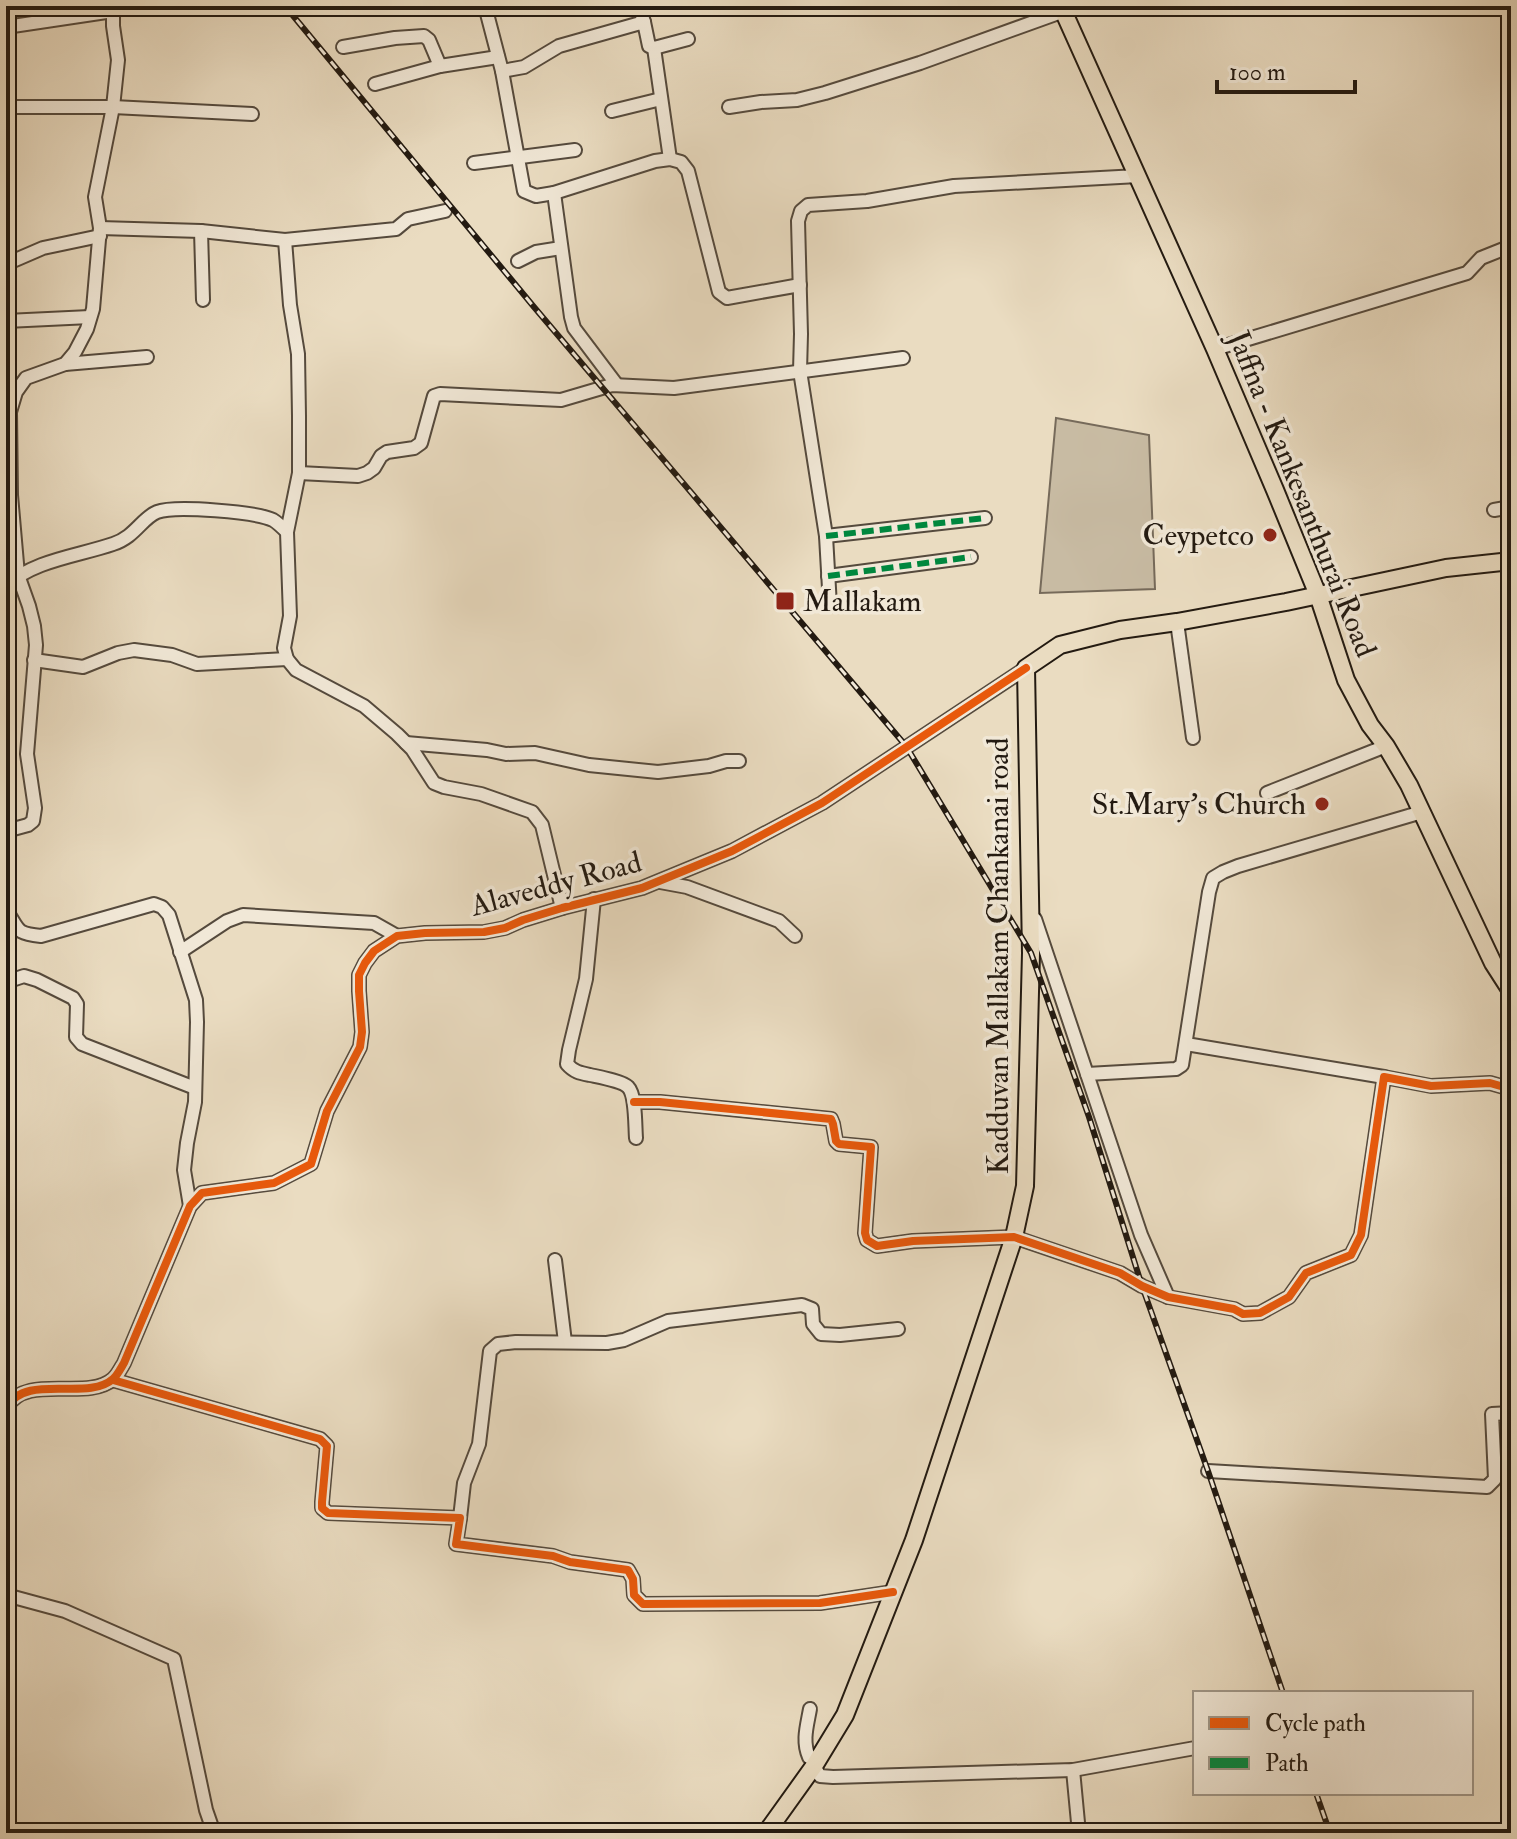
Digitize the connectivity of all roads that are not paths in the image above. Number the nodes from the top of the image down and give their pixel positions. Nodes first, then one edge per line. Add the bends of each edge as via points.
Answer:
1 (485, 6) edge
2 (639, 6) edge
3 (116, 9) edge
4 (1063, 9) edge
5 (644, 22) junction
6 (6, 27) edge
7 (688, 39) dead end
8 (343, 47) dead end
9 (654, 48) junction
10 (498, 57) junction
11 (440, 66) junction
12 (502, 71) junction
13 (375, 84) dead end
14 (661, 99) junction
15 (6, 107) edge
16 (113, 107) junction
17 (729, 107) dead end
18 (612, 111) dead end
19 (252, 114) dead end
20 (575, 150) dead end
21 (518, 157) junction
22 (670, 159) junction
23 (474, 163) dead end
24 (1138, 176) junction
25 (554, 193) junction
26 (445, 211) dead end
27 (201, 231) junction
28 (100, 232) junction
29 (285, 240) junction
30 (1511, 246) edge
31 (561, 248) junction
32 (518, 261) dead end
33 (6, 264) edge
34 (800, 285) junction
35 (203, 300) dead end
36 (90, 317) junction
37 (6, 321) edge
38 (1215, 349) junction
39 (147, 357) dead end
40 (903, 358) dead end
41 (65, 364) junction
42 (800, 371) junction
43 (617, 385) junction
44 (299, 473) junction
45 (1511, 507) edge
46 (1494, 510) dead end
47 (985, 518) dead end
48 (10, 522) edge
49 (287, 532) junction
50 (826, 536) junction
51 (971, 557) dead end
52 (1511, 561) edge
53 (18, 575) junction
54 (828, 576) junction
55 (6, 586) edge
56 (1318, 595) junction
57 (830, 606) dead end
58 (1177, 622) junction
59 (287, 659) junction
60 (34, 660) junction
61 (1026, 668) junction
62 (1193, 738) dead end
63 (406, 743) junction
64 (1386, 746) junction
65 (739, 761) dead end
66 (1267, 793) dead end
67 (1422, 812) junction
68 (6, 831) edge
69 (660, 882) junction
70 (594, 899) junction
71 (1031, 905) junction
72 (562, 908) junction
73 (6, 910) edge
74 (397, 936) junction
75 (795, 936) dead end
76 (180, 952) junction
77 (6, 982) edge
78 (1511, 991) edge
79 (1186, 1044) junction
80 (1087, 1074) junction
81 (1384, 1077) junction
82 (195, 1088) junction
83 (1511, 1089) edge
84 (634, 1102) junction
85 (636, 1138) dead end
86 (190, 1206) junction
87 (1014, 1237) junction
88 (555, 1260) dead end
89 (1168, 1297) junction
90 (898, 1329) dead end
91 (565, 1342) junction
92 (113, 1380) junction
93 (6, 1408) edge
94 (1511, 1413) edge
95 (1208, 1471) dead end
96 (460, 1518) junction
97 (893, 1592) junction
98 (6, 1595) edge
99 (810, 1709) dead end
100 (1193, 1748) edge
101 (816, 1762) junction
102 (1073, 1770) junction
103 (214, 1833) edge
104 (766, 1833) edge
105 (1079, 1833) edge

1 - 10 street
2 - 5 street
3 - 6 street
3 - 16 street
4 - 17 street via 825,93
4 - 24 main road, Jaffna - Kankesanthurai Road
5 - 9 street
5 - 12 street via 559,46 524,67
7 - 9 street
8 - 11 street via 424,36
9 - 14 street
10 - 11 street
10 - 12 street
11 - 13 street
12 - 21 street
14 - 18 street
14 - 22 street
15 - 16 street
16 - 19 street
16 - 28 street via 95,197
20 - 21 street
21 - 23 street
21 - 25 street via 524,191 536,196
22 - 25 street
22 - 34 street via 688,171 719,292 727,298
24 - 34 street via 954,186 808,205 798,221
24 - 38 main road, Jaffna - Kankesanthurai Road
25 - 31 street
26 - 29 street via 408,219 396,229
27 - 28 street
27 - 29 street
27 - 35 street
28 - 33 street
28 - 36 street
29 - 44 street via 298,354
30 - 38 street via 1481,258 1467,273
31 - 32 street
31 - 43 street via 574,328
34 - 42 street
36 - 37 street
36 - 41 street
38 - 56 main road, Jaffna - Kankesanthurai Road
39 - 41 street
40 - 42 street
41 - 48 street via 26,378 16,392 10,412
42 - 43 street via 674,388
42 - 50 street
43 - 44 street via 561,400 440,394 434,396 421,443 414,448 387,452 374,468 358,476
44 - 49 street
45 - 46 street
47 - 50 street
48 - 53 street
49 - 53 street via 256,515 157,512 118,543
49 - 59 street
50 - 54 street
51 - 54 street
52 - 56 main road via 1446,568
53 - 55 street
53 - 60 street via 34,626
54 - 57 street
56 - 58 main road
56 - 64 main road, Jaffna - Kankesanthurai Road via 1346,680
58 - 61 main road via 1060,645
58 - 62 street
59 - 60 street via 197,664 134,650 83,667
59 - 63 street via 296,670 364,706
60 - 68 street via 27,754 34,817 28,825
61 - 69 street, Alaveddy Road via 822,803
61 - 71 main road, Kadduvan Mallakam Chankanai road
63 - 65 street via 535,753 658,772
63 - 72 street via 434,783 532,812 542,825
64 - 66 street
64 - 67 main road, Jaffna - Kankesanthurai Road
67 - 78 main road, Jaffna - Kankesanthurai Road
67 - 79 street via 1213,878
69 - 70 street, Alaveddy Road
69 - 75 street via 779,921
70 - 72 street, Alaveddy Road
70 - 84 street via 586,979 567,1064 580,1074 624,1084
71 - 80 street
71 - 87 main road, Kadduvan Mallakam Chankanai road via 1025,1186
72 - 74 street, Alaveddy Road via 484,932
73 - 76 street via 24,934 41,936 154,904 169,915
74 - 76 street via 374,923 243,915
74 - 86 street via 374,951 359,975 362,1040 327,1111 311,1164 274,1183 202,1193
76 - 82 street via 196,1000
77 - 82 street via 24,976 73,998 76,1037 82,1044
79 - 80 street via 1182,1065 1176,1069
79 - 81 street
80 - 89 street via 1141,1235
81 - 83 street via 1431,1086 1490,1083
81 - 89 street via 1361,1235 1351,1255 1306,1273 1289,1297 1260,1313
82 - 86 street via 184,1170
84 - 85 street
84 - 87 street via 831,1119 839,1144 871,1147 865,1233 877,1246
86 - 92 street
87 - 89 street via 1120,1273
87 - 97 main road, Kadduvan Mallakam Chankanai road
88 - 91 street
90 - 91 street via 821,1334 813,1324 812,1309 802,1305 668,1321 607,1343
91 - 96 street via 498,1344 490,1351 479,1444 464,1483
92 - 93 street via 18,1394
92 - 96 street via 320,1439 327,1446 322,1508 328,1513
94 - 95 street via 1492,1414 1495,1479 1487,1487
96 - 97 street via 456,1544 628,1570 634,1595 643,1604 820,1603
97 - 101 main road, Kadduvan Mallakam Chankanai road via 845,1715
98 - 103 street via 65,1611 174,1659
99 - 101 street via 806,1749
100 - 102 street
101 - 102 street via 820,1776 833,1777
101 - 104 main road, Kadduvan Mallakam Chankanai road
102 - 105 street

